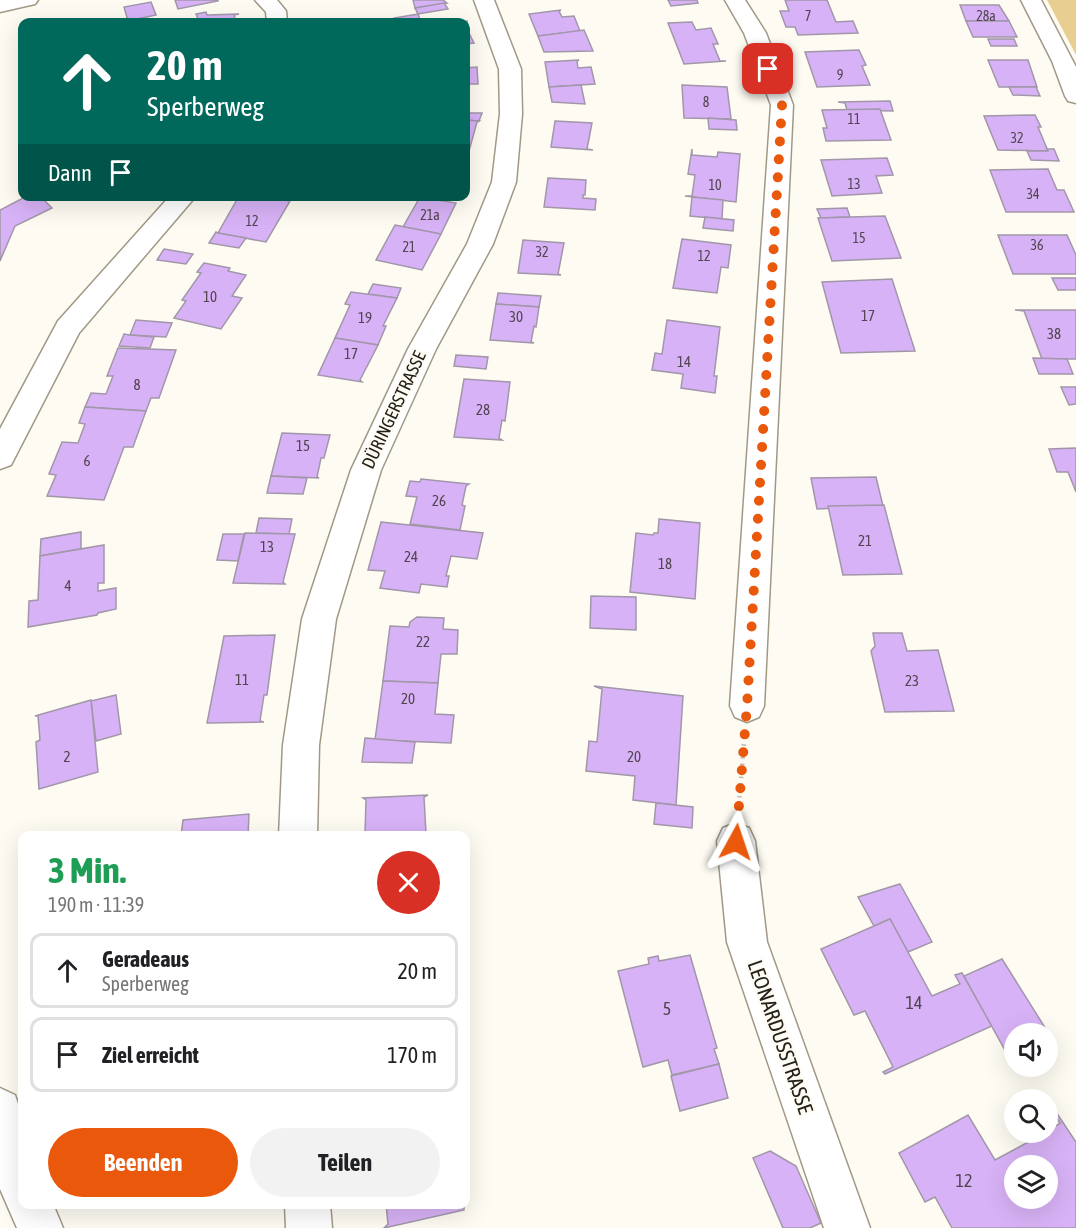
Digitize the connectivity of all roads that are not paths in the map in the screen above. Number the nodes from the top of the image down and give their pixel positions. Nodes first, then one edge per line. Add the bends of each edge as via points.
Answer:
1 (28, 0) edge
2 (265, 0) edge
3 (484, 0) edge
4 (735, 0) edge
5 (1031, 0) edge
6 (0, 6) edge
7 (277, 18) edge
8 (1076, 96) edge
9 (180, 201) edge
10 (0, 457) edge
11 (747, 706) road end
12 (298, 831) edge
13 (736, 842) road end
14 (0, 1110) edge
15 (18, 1179) edge
16 (32, 1209) edge
17 (307, 1209) edge
18 (40, 1228) edge
19 (309, 1228) edge
20 (847, 1228) edge

1 - 6 street
2 - 7 street via 276,11
3 - 12 street, DÜRINGERSTRASSE via 510,69 511,114 504,182 480,244 422,349 366,470 319,619 302,745
4 - 11 street via 755,33 782,105
5 - 8 street via 1063,61
9 - 10 street via 68,328
13 - 20 street, LEONARDUSSTRASSE via 747,942
14 - 15 street via 6,1152
16 - 18 street
17 - 19 street

